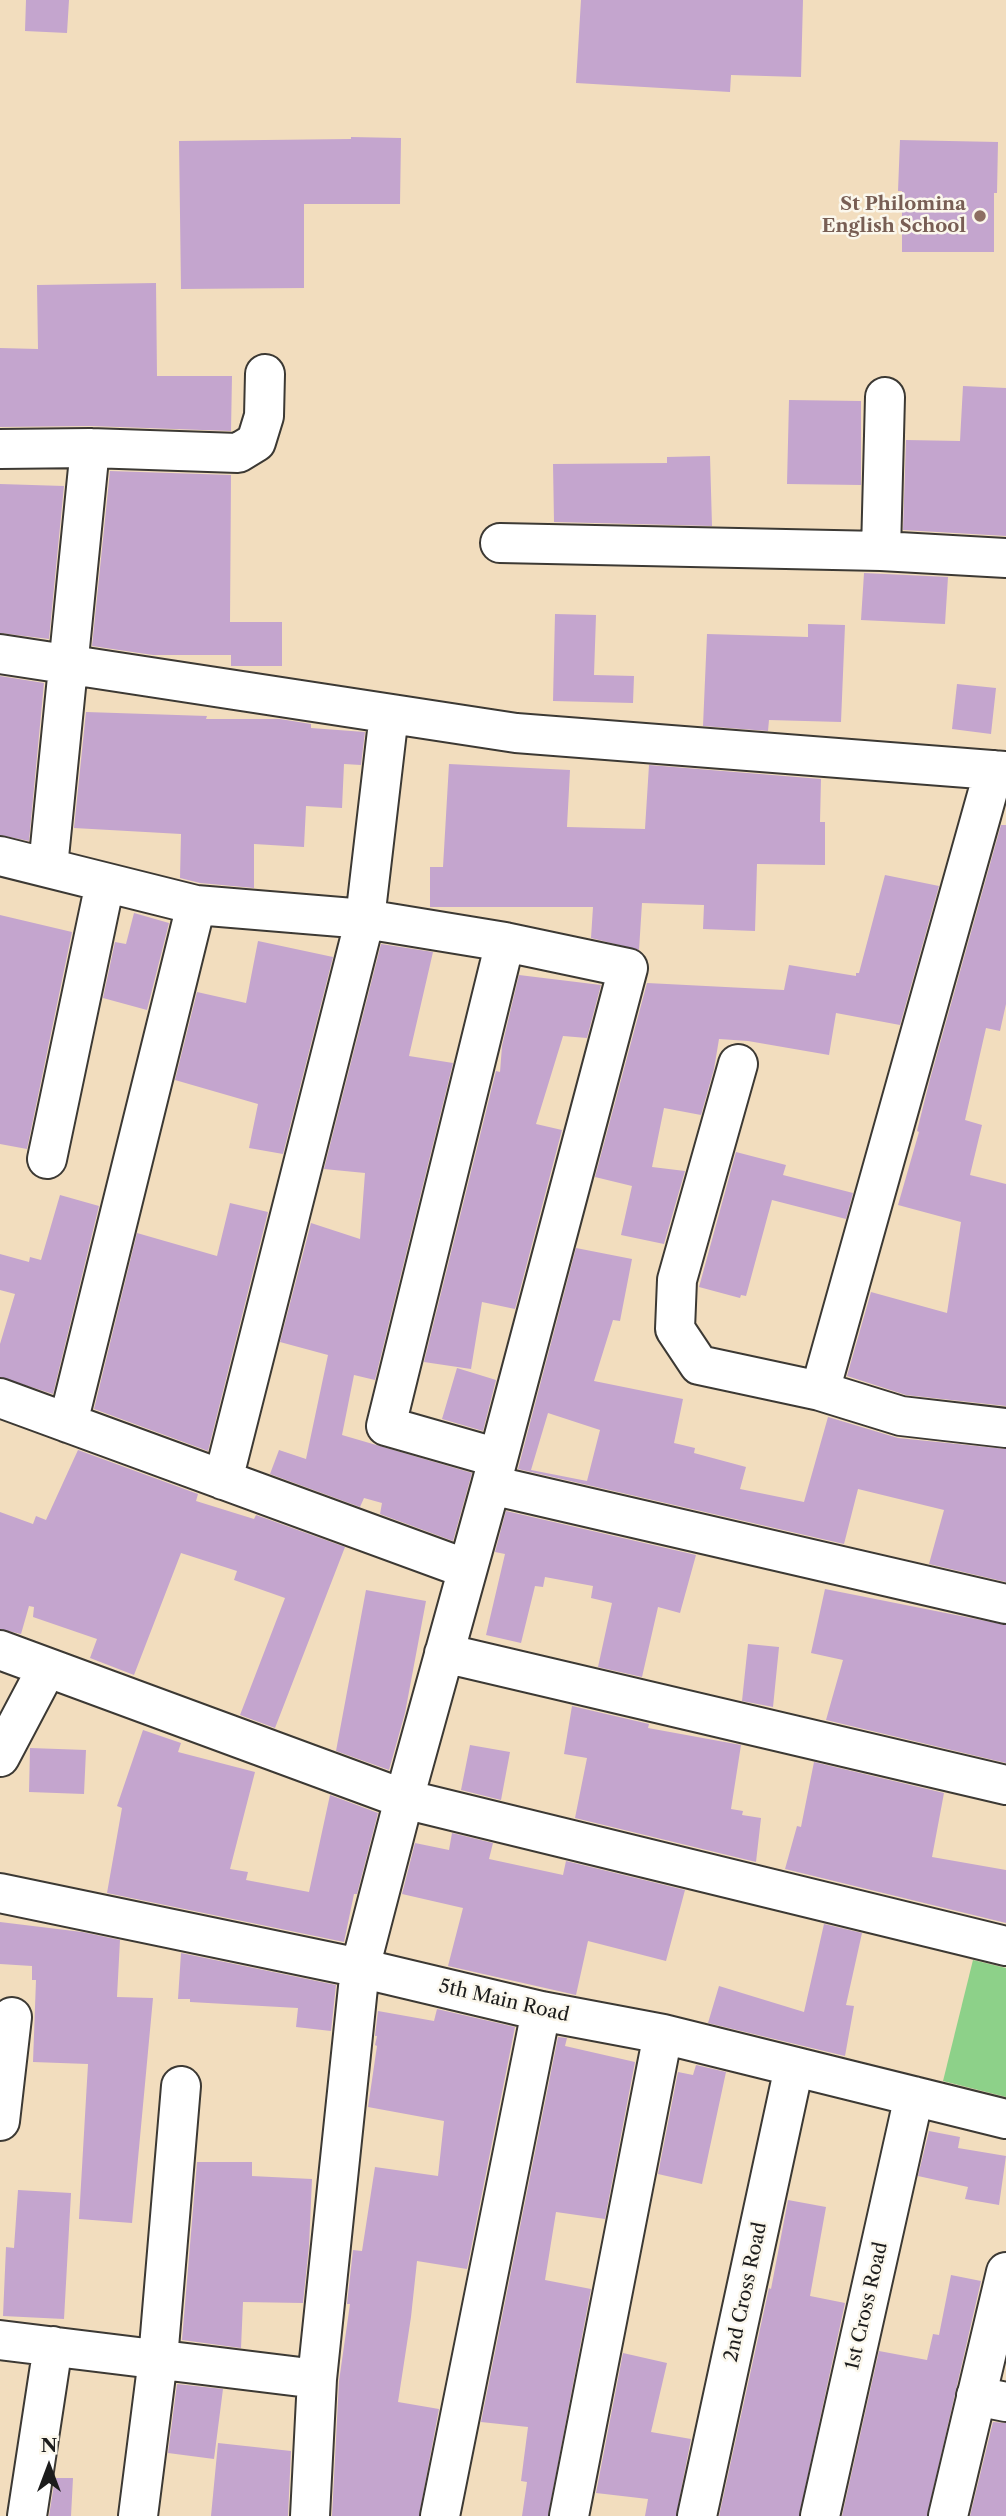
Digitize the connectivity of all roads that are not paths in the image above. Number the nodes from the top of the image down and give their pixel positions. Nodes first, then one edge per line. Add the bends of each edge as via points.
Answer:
1 (265, 374) dead end
2 (885, 397) dead end
3 (90, 448) junction
4 (0, 449) edge
5 (500, 543) dead end
6 (881, 551) junction
7 (1006, 558) edge
8 (0, 654) edge
9 (67, 665) junction
10 (389, 714) junction
11 (1000, 770) edge
12 (0, 856) edge
13 (48, 867) junction
14 (105, 883) junction
15 (196, 905) junction
16 (365, 919) junction
17 (505, 942) junction
18 (738, 1065) dead end
19 (47, 1159) dead end
20 (820, 1391) junction
21 (0, 1398) edge
22 (68, 1423) junction
23 (1006, 1428) edge
24 (495, 1471) junction
25 (223, 1480) junction
26 (467, 1569) junction
27 (1006, 1604) edge
28 (0, 1650) edge
29 (444, 1653) junction
30 (47, 1668) junction
31 (0, 1757) edge
32 (1006, 1784) edge
33 (404, 1799) junction
34 (0, 1893) edge
35 (1006, 1946) edge
36 (360, 1968) junction
37 (541, 2011) junction
38 (12, 2017) dead end
39 (663, 2034) junction
40 (794, 2067) junction
41 (181, 2086) dead end
42 (914, 2096) junction
43 (1006, 2119) edge
44 (0, 2121) edge
45 (1006, 2272) edge
46 (0, 2340) edge
47 (53, 2346) junction
48 (158, 2359) junction
49 (317, 2379) junction
50 (991, 2399) edge
51 (27, 2516) edge
52 (138, 2516) edge
53 (310, 2516) edge
54 (440, 2516) edge
55 (569, 2516) edge
56 (697, 2516) edge
57 (820, 2516) edge
58 (948, 2516) edge

1 - 3 street via 264,415 256,442 238,453
2 - 6 street
3 - 4 street
3 - 9 street
5 - 6 street
6 - 7 street
8 - 9 street
9 - 10 street
9 - 13 street
10 - 11 street via 516,733
10 - 16 street
11 - 20 street
12 - 13 street
13 - 14 street
14 - 15 street
14 - 19 street
15 - 16 street
15 - 22 street
16 - 17 street
16 - 25 street
17 - 24 street via 386,1426
17 - 24 street via 628,968
18 - 20 street via 677,1280 675,1329 699,1365
20 - 23 street via 901,1416
21 - 22 street
22 - 25 street
24 - 26 street
24 - 27 street
25 - 26 street
26 - 29 street
28 - 30 street
29 - 32 street
29 - 33 street
30 - 31 street
30 - 33 street
33 - 35 street
33 - 36 street
34 - 36 street, 5th Main Road
36 - 37 street, 5th Main Road
36 - 49 street
37 - 39 street, 5th Main Road
37 - 54 street
38 - 44 street
39 - 40 street, 5th Main Road
39 - 55 street
40 - 42 street, 5th Main Road
40 - 56 street, 2nd Cross Road
41 - 48 street
42 - 43 street, 5th Main Road
42 - 57 street, 1st Cross Road
45 - 50 street
46 - 47 street
47 - 48 street
47 - 51 street
48 - 49 street
48 - 52 street
49 - 53 street
50 - 58 street

